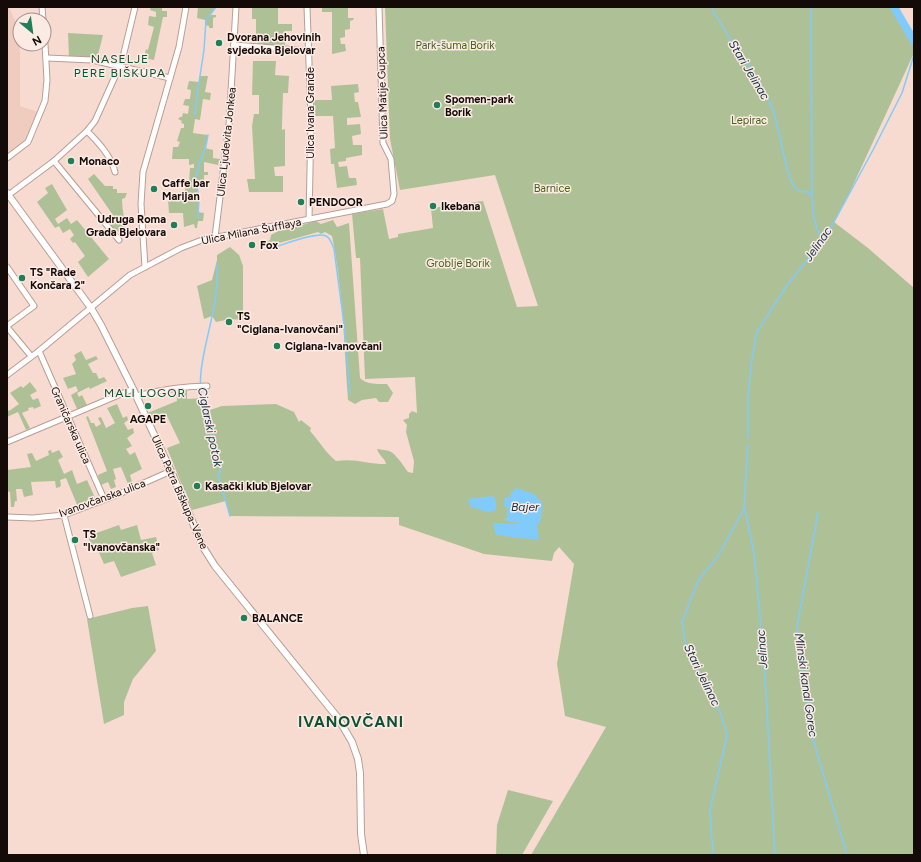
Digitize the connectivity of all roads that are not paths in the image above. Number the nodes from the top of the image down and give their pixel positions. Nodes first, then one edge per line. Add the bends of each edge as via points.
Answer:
1 (135, 7) edge
2 (186, 7) edge
3 (236, 7) edge
4 (307, 7) edge
5 (379, 7) edge
6 (234, 45) junction
7 (309, 51) junction
8 (46, 52) edge
9 (46, 58) junction
10 (120, 66) junction
11 (170, 78) junction
12 (87, 132) junction
13 (7, 158) edge
14 (54, 161) junction
15 (115, 172) dead end
16 (7, 195) edge
17 (392, 201) joint
18 (309, 219) junction
19 (215, 237) junction
20 (119, 240) dead end
21 (7, 267) edge
22 (145, 267) junction
23 (91, 308) junction
24 (7, 326) edge
25 (39, 351) junction
26 (31, 356) junction
27 (7, 374) edge
28 (207, 386) dead end
29 (133, 389) junction
30 (136, 396) junction
31 (67, 417) junction
32 (7, 442) edge
33 (171, 471) junction
34 (104, 499) junction
35 (64, 515) junction
36 (7, 517) edge
37 (90, 616) dead end
38 (364, 855) edge

1 - 10 street
2 - 11 street
3 - 6 street, Ulica Ljudevita Jonkea
4 - 7 street, Ulica Ivana Granđe
5 - 17 street, Ulica Matije Gupca via 383,143 391,160 394,194
6 - 7 street
6 - 19 street, Ulica Ljudevita Jonkea via 229,125
7 - 18 street, Ulica Ivana Granđe
8 - 9 street
9 - 10 street via 92,60
9 - 13 street via 45,101 39,118 28,142
10 - 11 street
10 - 12 street via 106,100
11 - 22 street via 143,172 141,204
12 - 14 street
12 - 15 street via 104,150
14 - 16 street
14 - 20 street
16 - 23 main road, Ulica Petra Biškupa-Vene
17 - 18 street, Ulica Milana Šufflaya
18 - 19 street, Ulica Milana Šufflaya
19 - 22 street, Ulica Milana Šufflaya via 202,240
21 - 24 street via 34,306
22 - 23 street, Ulica Milana Šufflaya via 130,275
23 - 25 street, Ulica Milana Šufflaya
23 - 29 main road, Ulica Petra Biškupa-Vene
24 - 26 street
25 - 26 street, Ulica Milana Šufflaya
25 - 31 street, Graničarska ulica
26 - 27 street, Ulica Milana Šufflaya
28 - 30 street via 187,386
29 - 30 main road, Ulica Petra Biškupa-Vene
29 - 31 street
30 - 33 main road, Ulica Petra Biškupa-Vene
31 - 32 street
31 - 34 street, Graničarska ulica
33 - 34 street, Ivanovčanska ulica
33 - 38 main road, Ulica Petra Biškupa-Vene via 203,546 215,566 338,718 352,742 360,772
34 - 35 street, Ivanovčanska ulica
35 - 36 street, Ivanovčanska ulica
35 - 37 street

